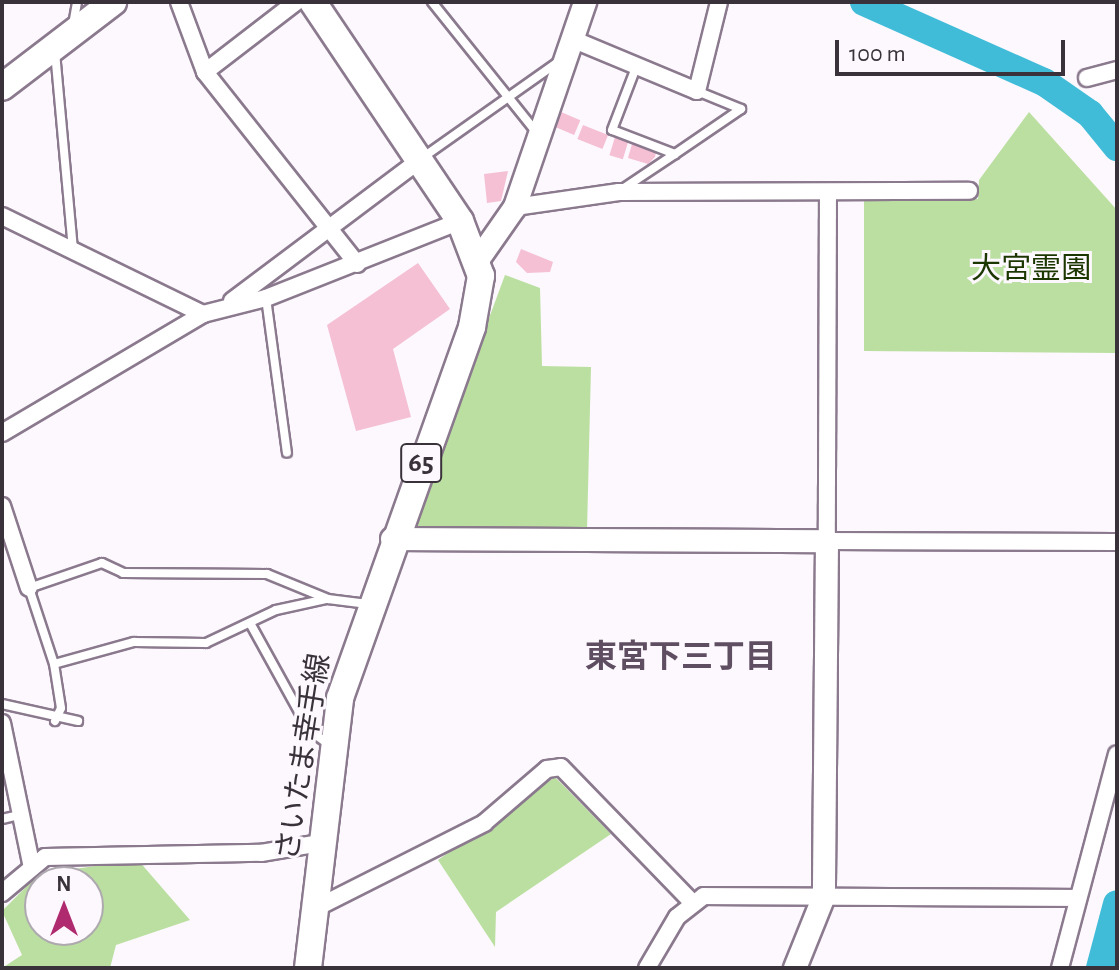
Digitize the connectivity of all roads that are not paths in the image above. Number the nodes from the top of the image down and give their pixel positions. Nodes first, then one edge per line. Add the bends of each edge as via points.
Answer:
1 (77, 2) edge
2 (113, 2) edge
3 (179, 2) edge
4 (296, 2) edge
5 (313, 2) edge
6 (432, 2) edge
7 (585, 2) edge
8 (719, 2) edge
9 (62, 40) junction
10 (569, 49) junction
11 (637, 64) junction
12 (1117, 70) edge
13 (205, 72) junction
14 (1087, 78) dead end
15 (2, 87) edge
16 (697, 91) junction
17 (503, 96) junction
18 (539, 136) junction
19 (675, 154) junction
20 (420, 160) junction
21 (969, 191) dead end
22 (619, 192) junction
23 (828, 192) junction
24 (515, 207) junction
25 (2, 216) edge
26 (460, 221) junction
27 (329, 229) junction
28 (74, 252) junction
29 (478, 260) junction
30 (357, 264) junction
31 (266, 298) junction
32 (229, 303) junction
33 (203, 314) junction
34 (2, 433) edge
35 (287, 453) dead end
36 (2, 506) edge
37 (392, 539) junction
38 (827, 541) junction
39 (1117, 542) edge
40 (29, 588) junction
41 (328, 599) junction
42 (368, 604) junction
43 (250, 623) junction
44 (54, 664) junction
45 (2, 704) edge
46 (55, 721) junction
47 (78, 721) dead end
48 (2, 723) edge
49 (332, 746) junction
50 (1117, 754) edge
51 (19, 815) junction
52 (2, 819) edge
53 (320, 843) junction
54 (31, 863) junction
55 (2, 893) edge
56 (824, 896) junction
57 (1077, 898) junction
58 (691, 901) junction
59 (314, 909) junction
60 (308, 968) edge
61 (647, 968) edge
62 (795, 968) edge
63 (1060, 968) edge

1 - 9 lane
2 - 9 main road
3 - 13 street
4 - 13 street
5 - 20 main road, さいたま幸手線 / 65
6 - 17 lane
7 - 10 street
8 - 16 street
9 - 15 main road
9 - 28 lane
10 - 11 street
10 - 17 lane
10 - 18 street
11 - 16 street
11 - 19 lane via 612,130
12 - 14 street
13 - 27 street
16 - 19 lane via 741,109
17 - 18 lane
17 - 20 lane
18 - 24 street
19 - 22 lane
20 - 26 main road, さいたま幸手線 / 65
20 - 27 street
21 - 23 street
22 - 23 street
22 - 24 street
23 - 38 street
24 - 29 street
25 - 28 street
26 - 29 main road, さいたま幸手線 / 65
26 - 30 street
27 - 30 street
27 - 32 street
28 - 33 street
29 - 37 main road, さいたま幸手線 / 65 via 472,327
30 - 31 street
31 - 32 street
31 - 35 lane
32 - 33 street
33 - 34 street
36 - 40 street
37 - 38 street
37 - 42 main road, さいたま幸手線 / 65
38 - 39 street
38 - 56 street
40 - 41 lane via 102,563 123,573 267,574
40 - 44 lane
41 - 42 lane
41 - 43 lane
42 - 49 main road, さいたま幸手線 / 65
43 - 44 lane via 206,643 134,642
43 - 49 lane via 309,730
44 - 46 lane via 61,708
45 - 46 lane
46 - 47 lane
48 - 51 street
49 - 53 main road, さいたま幸手線 / 65
50 - 57 street
51 - 52 lane
51 - 54 street
53 - 54 street
53 - 59 main road, さいたま幸手線 / 65
54 - 55 street
56 - 57 street
56 - 58 street
56 - 62 street
57 - 63 street
58 - 59 street via 561,767 547,769 470,830
58 - 61 street
59 - 60 main road, さいたま幸手線 / 65

